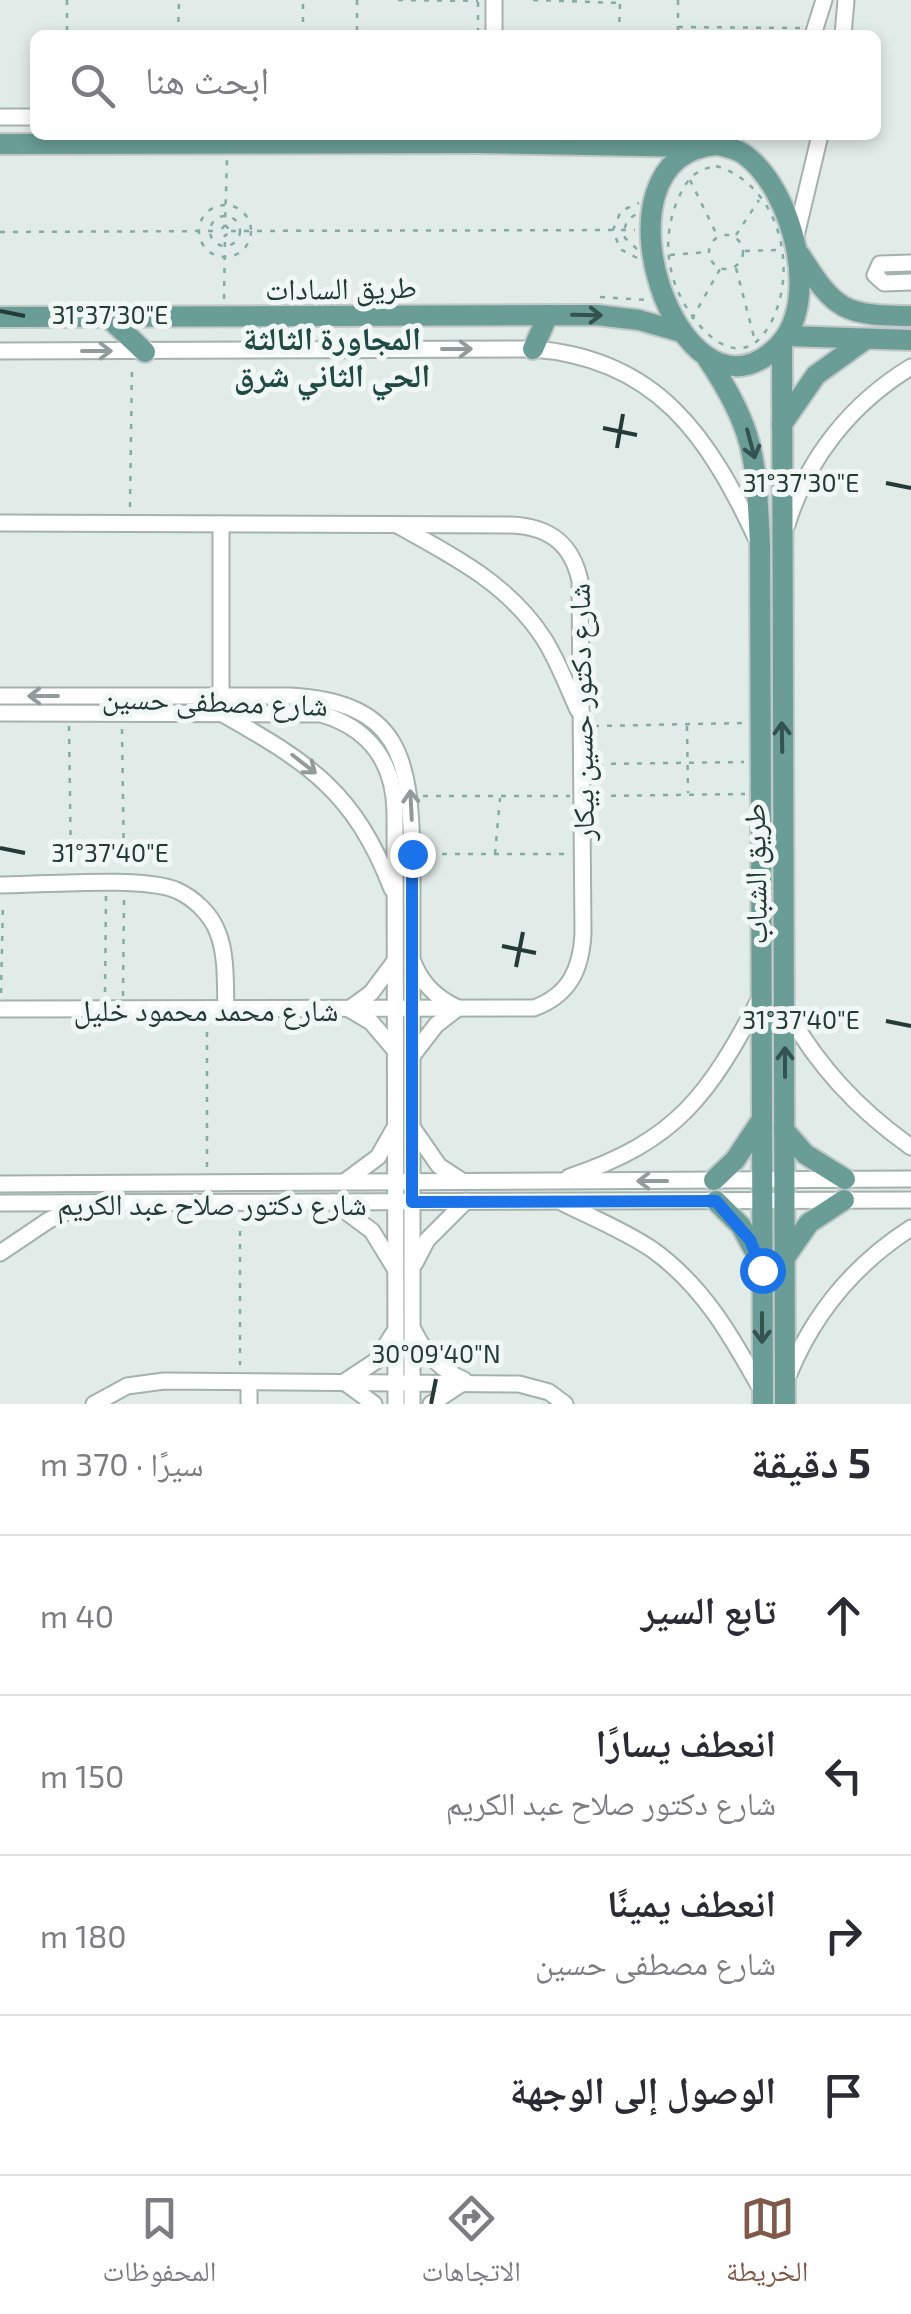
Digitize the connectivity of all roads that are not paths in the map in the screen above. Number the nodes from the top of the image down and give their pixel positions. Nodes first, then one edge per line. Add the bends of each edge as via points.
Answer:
1 (494, 0) edge
2 (824, 0) edge
3 (846, 0) edge
4 (486, 30) edge
5 (816, 30) edge
6 (843, 30) edge
7 (0, 117) edge
8 (30, 117) edge
9 (355, 140) edge
10 (544, 140) edge
11 (819, 140) edge
12 (644, 141) edge
13 (704, 143) edge
14 (0, 144) edge
15 (791, 246) junction
16 (911, 263) edge
17 (911, 282) edge
18 (548, 314) junction
19 (911, 316) edge
20 (0, 317) edge
21 (109, 318) junction
22 (687, 325) junction
23 (866, 338) junction
24 (784, 339) junction
25 (911, 340) edge
26 (533, 348) junction
27 (0, 351) edge
28 (138, 352) junction
29 (706, 358) junction
30 (911, 367) edge
31 (781, 425) junction
32 (0, 523) edge
33 (221, 524) junction
34 (396, 524) junction
35 (771, 544) junction
36 (0, 696) edge
37 (221, 704) junction
38 (0, 713) edge
39 (581, 722) junction
40 (1, 885) edge
41 (395, 898) junction
42 (403, 959) junction
43 (762, 994) junction
44 (403, 1008) junction
45 (458, 1008) junction
46 (785, 1008) junction
47 (226, 1009) junction
48 (349, 1009) junction
49 (0, 1010) edge
50 (396, 1050) junction
51 (412, 1059) junction
52 (762, 1120) junction
53 (403, 1125) junction
54 (784, 1130) junction
55 (911, 1147) edge
56 (911, 1178) edge
57 (333, 1182) junction
58 (404, 1182) junction
59 (466, 1182) junction
60 (555, 1182) junction
61 (0, 1184) edge
62 (774, 1190) junction
63 (845, 1190) junction
64 (715, 1191) junction
65 (911, 1200) edge
66 (559, 1201) junction
67 (333, 1202) junction
68 (404, 1202) junction
69 (466, 1202) junction
70 (0, 1203) edge
71 (84, 1204) junction
72 (911, 1228) edge
73 (0, 1252) edge
74 (785, 1257) junction
75 (762, 1270) junction
76 (404, 1272) junction
77 (404, 1328) junction
78 (244, 1382) junction
79 (344, 1382) junction
80 (404, 1382) junction
81 (468, 1382) junction
82 (785, 1393) edge
83 (762, 1398) edge
84 (94, 1404) edge
85 (248, 1404) edge
86 (374, 1404) edge
87 (396, 1404) edge
88 (412, 1404) edge
89 (431, 1404) edge
90 (565, 1404) edge

1 - 4 street
2 - 5 street
3 - 6 street
7 - 8 street
9 - 14 main road
10 - 12 main road
11 - 15 street
12 - 13 main road
13 - 15 main road via 746,156 781,202
13 - 22 main road via 670,164 653,214 660,288
15 - 19 main road via 844,308
15 - 24 main road, طريق الشباب via 798,296
16 - 17 street via 875,270 880,281
18 - 21 main road, طريق السادات
18 -> 22 main road, طريق السادات
18 - 26 main road
20 - 21 main road, طريق السادات
21 - 28 main road
22 - 29 main road, طريق الشباب
23 - 24 main road
23 - 25 main road
23 - 31 main road via 816,375
24 - 29 main road via 747,364
24 - 31 main road, طريق الشباب
28 -> 26 street
26 - 35 street via 596,361 670,406 700,437
27 -> 28 street
29 -> 35 main road, طريق الشباب via 748,432
30 - 35 street via 837,430
31 - 35 main road, طريق الشباب
32 - 33 street, شارع دكتور حسين بيكار
33 - 34 street, شارع دكتور حسين بيكار
33 - 37 street
34 - 39 street via 477,570 514,602 545,640
34 - 39 street, شارع دكتور حسين بيكار via 532,526 560,540 580,580
35 - 43 main road, طريق الشباب via 761,723
46 -> 35 main road, طريق الشباب
37 -> 36 street, شارع مصطفى حسين
37 - 38 street, شارع مصطفى حسين
37 -> 41 street via 333,788 366,831
37 - 41 street, شارع مصطفى حسين via 321,714 365,736 385,762 395,794
42 -> 37 street, شارع مصطفى حسين via 411,796 387,735 360,712 328,700
39 - 45 street, شارع دكتور حسين بيكار via 582,953 572,982 534,1008
40 - 47 street via 178,890 218,932
41 - 42 street, شارع مصطفى حسين
42 - 44 street, شارع مصطفى حسين
42 - 45 street
42 - 48 street
43 - 52 main road, طريق الشباب
43 - 60 street via 719,1073 674,1123 618,1159
44 - 45 street, شارع دكتور حسين بيكار
44 - 48 street, شارع محمد محمود خليل
44 - 50 street, شارع مصطفى حسين
44 - 51 street, شارع مصطفى حسين
45 - 51 street via 426,1036
54 -> 46 main road, طريق الشباب
46 - 55 street via 840,1087
47 - 48 street, شارع محمد محمود خليل
47 - 49 street, شارع محمد محمود خليل
48 - 50 street
50 - 53 street, شارع مصطفى حسين
51 - 53 street, شارع مصطفى حسين
52 - 62 main road, طريق الشباب
52 - 64 main road
53 - 57 street via 365,1170
53 - 58 street, شارع مصطفى حسين
53 - 59 street via 439,1166
54 - 62 main road, طريق الشباب
54 - 63 main road
56 - 63 street
57 - 58 street, شارع دكتور صلاح عبد الكريم
57 - 61 street, شارع دكتور صلاح عبد الكريم
58 - 59 street, شارع دكتور صلاح عبد الكريم
58 - 68 street, شارع مصطفى حسين
59 - 60 street, شارع دكتور صلاح عبد الكريم
64 -> 60 street, شارع دكتور صلاح عبد الكريم
62 - 63 street, شارع دكتور صلاح عبد الكريم
62 - 64 street, شارع دكتور صلاح عبد الكريم
62 - 74 main road, طريق الشباب
62 - 75 main road, طريق الشباب
63 - 65 street
63 - 74 main road
64 - 66 street, شارع دكتور صلاح عبد الكريم
64 - 75 main road via 750,1240
66 - 69 street, شارع دكتور صلاح عبد الكريم
66 - 83 street via 629,1236 682,1274 724,1324
67 - 68 street, شارع دكتور صلاح عبد الكريم
67 - 71 street, شارع دكتور صلاح عبد الكريم
67 - 76 street via 372,1231
68 - 69 street, شارع دكتور صلاح عبد الكريم
68 - 76 street, شارع مصطفى حسين
69 - 76 street
70 - 71 street, شارع دكتور صلاح عبد الكريم
71 - 73 street
72 - 82 street via 868,1259 828,1304
74 - 82 main road, طريق الشباب
75 -> 83 main road, طريق الشباب
76 - 77 street
77 - 79 street via 376,1361
77 - 80 street
77 - 81 street via 440,1366
78 - 79 street
78 - 84 street via 144,1383
78 - 85 street
79 - 80 street
79 - 86 street
80 - 81 street
80 - 87 street
80 - 88 street
81 - 89 street
81 - 90 street via 534,1386

